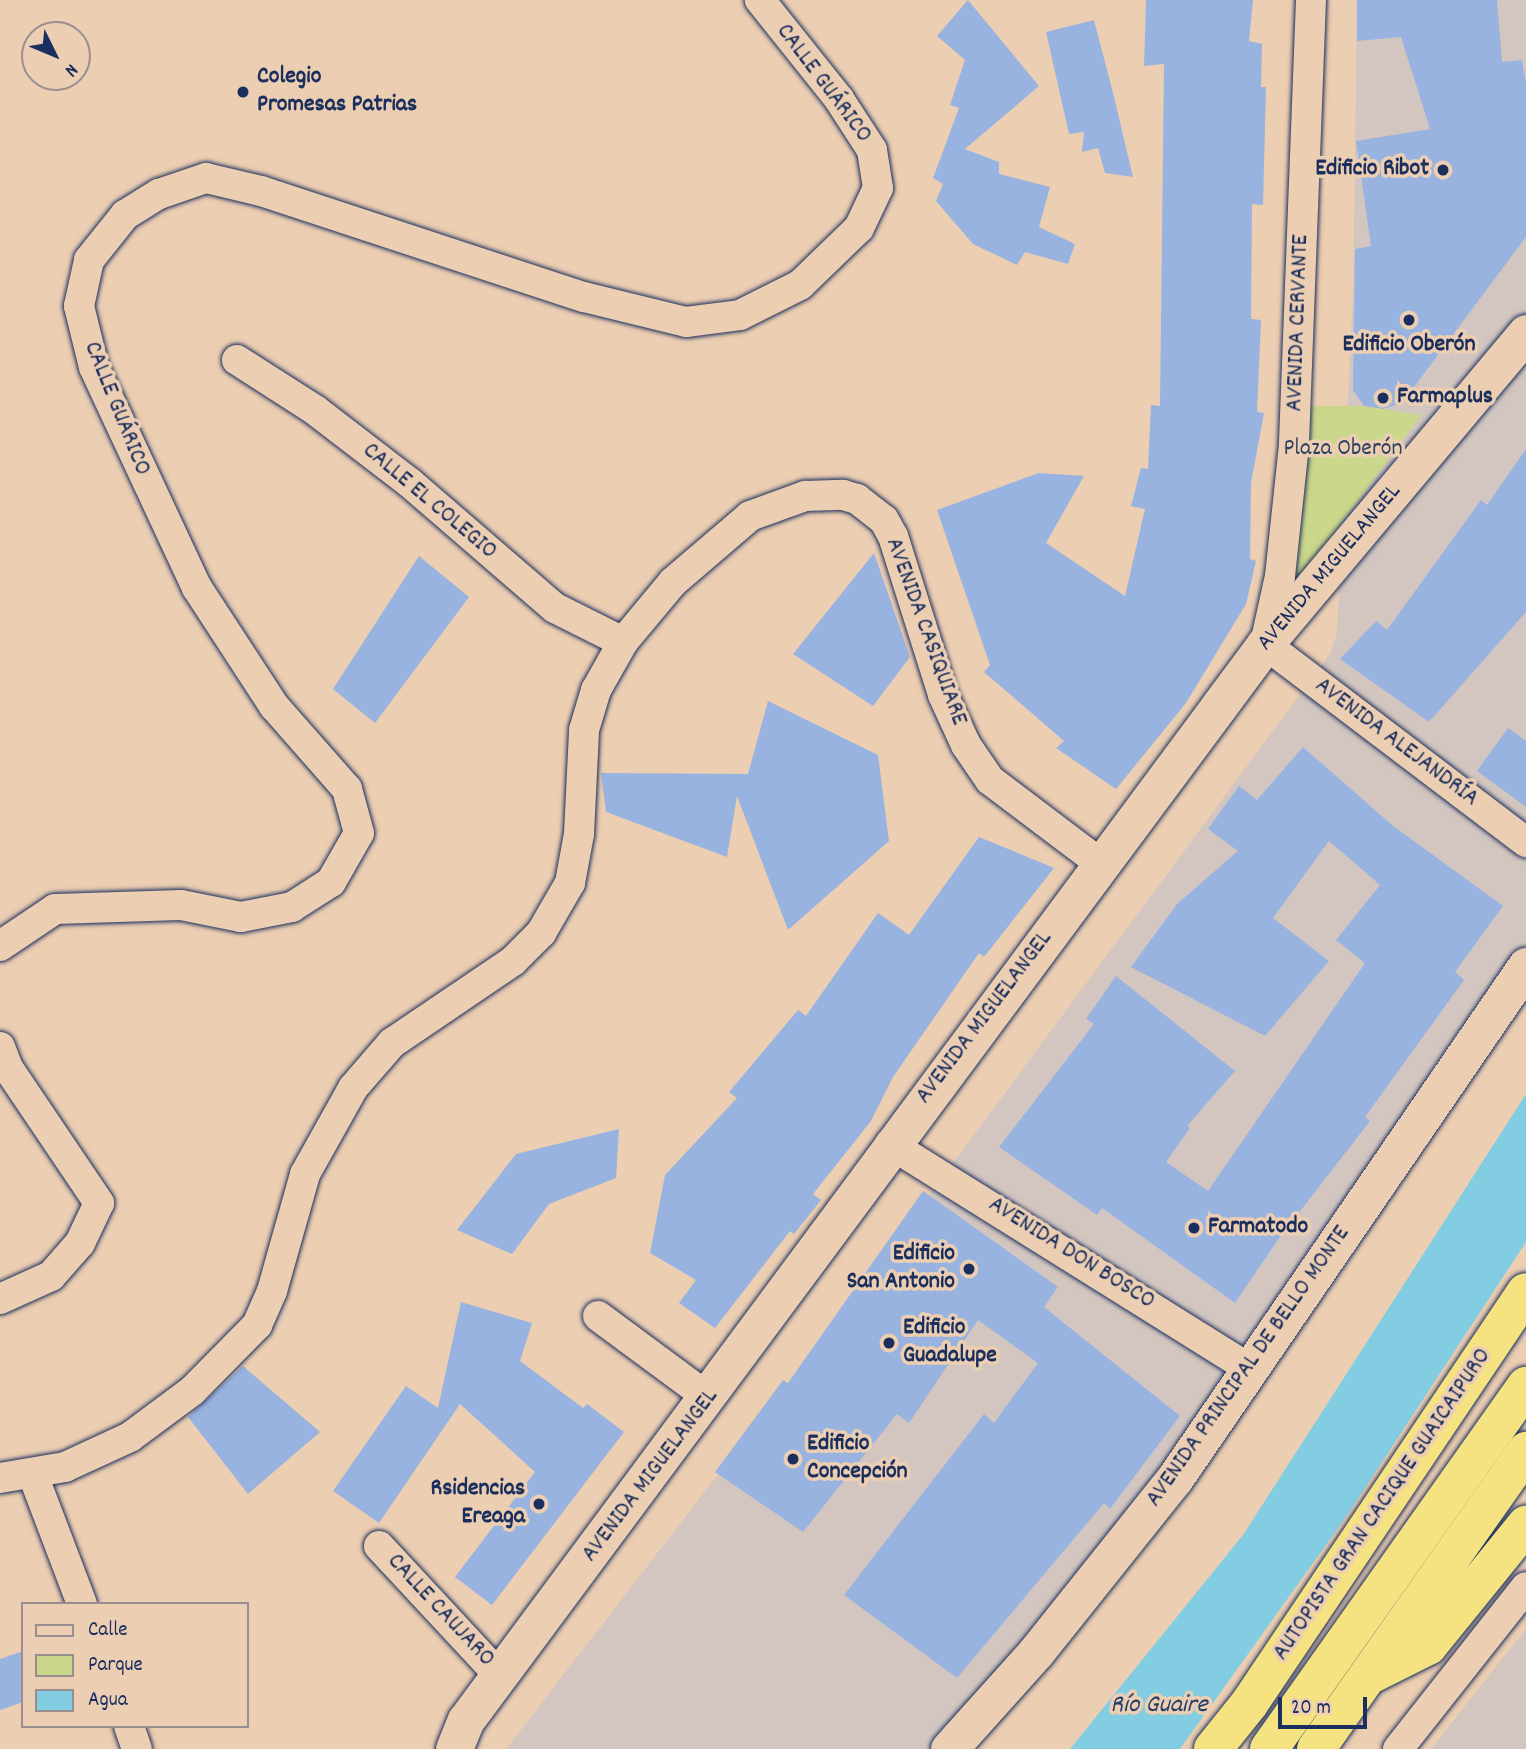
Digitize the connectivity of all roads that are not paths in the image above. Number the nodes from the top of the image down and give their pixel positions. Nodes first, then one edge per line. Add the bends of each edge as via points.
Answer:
1 (760, 0) edge
2 (1311, 0) edge
3 (1526, 333) edge
4 (237, 360) dead end
5 (623, 642) junction
6 (1265, 644) junction
7 (1526, 842) edge
8 (1101, 864) junction
9 (0, 946) edge
10 (1526, 965) edge
11 (0, 1047) edge
12 (890, 1144) junction
13 (1526, 1292) edge
14 (0, 1298) edge
15 (598, 1316) dead end
16 (1249, 1368) junction
17 (1526, 1386) edge
18 (709, 1398) junction
19 (1526, 1451) edge
20 (33, 1475) junction
21 (0, 1478) edge
22 (1526, 1525) edge
23 (379, 1546) dead end
24 (1526, 1587) edge
25 (81, 1602) edge
26 (1370, 1675) junction
27 (500, 1676) junction
28 (130, 1728) edge
29 (460, 1735) edge
30 (137, 1749) edge
31 (439, 1749) edge
32 (949, 1749) edge
33 (1213, 1749) edge
34 (1269, 1749) edge
35 (1316, 1749) edge
36 (1398, 1749) edge

1 - 9 street, CALLE GUÁRICO via 873,150 878,188 859,228 800,285 740,316 686,322 584,297 261,191 206,178 159,194 125,215 110,233 89,260 79,306 94,366 197,588 274,706 346,789 359,833 331,883 292,907 241,917 181,905 55,909
2 - 6 street, AVENIDA CERVANTE via 1294,446 1280,576
3 - 6 street, AVENIDA MIGUELANGEL
4 - 5 street, CALLE EL COLEGIO via 315,410 399,475 555,608
5 - 8 street, AVENIDA CASIQUIARE via 673,582 750,516 805,496 857,499 884,520 893,536 943,695 966,746 990,780
5 - 20 street, AVENIDA CASIQUIARE via 596,690 584,730 579,834 570,883 541,933 486,981 393,1043 353,1088 305,1174 272,1291 257,1325 163,1416 65,1467
6 - 7 street, AVENIDA ALEJANDRÍA
6 - 8 street, AVENIDA MIGUELANGEL
8 - 12 street, AVENIDA MIGUELANGEL
10 - 16 street, AVENIDA PRINCIPAL DE BELLO MONTE
11 - 14 street via 15,1079 99,1203 80,1243 51,1276
12 - 16 street, AVENIDA DON BOSCO
12 - 18 street, AVENIDA MIGUELANGEL
13 - 33 highway, AUTOPISTA GRAN CACIQUE GUAICAIPURO via 1249,1704
15 - 18 street
16 - 32 street, AVENIDA PRINCIPAL DE BELLO MONTE via 1175,1478 1117,1552
17 - 34 highway
18 - 27 street, AVENIDA MIGUELANGEL
19 - 26 highway
20 - 21 street, AVENIDA CASIQUIARE
20 - 25 street
22 - 26 highway via 1429,1646
23 - 27 street, CALLE CAUJARO
24 - 36 street
26 - 35 highway
27 - 29 street, AVENIDA MIGUELANGEL
28 - 30 street
29 - 31 street

